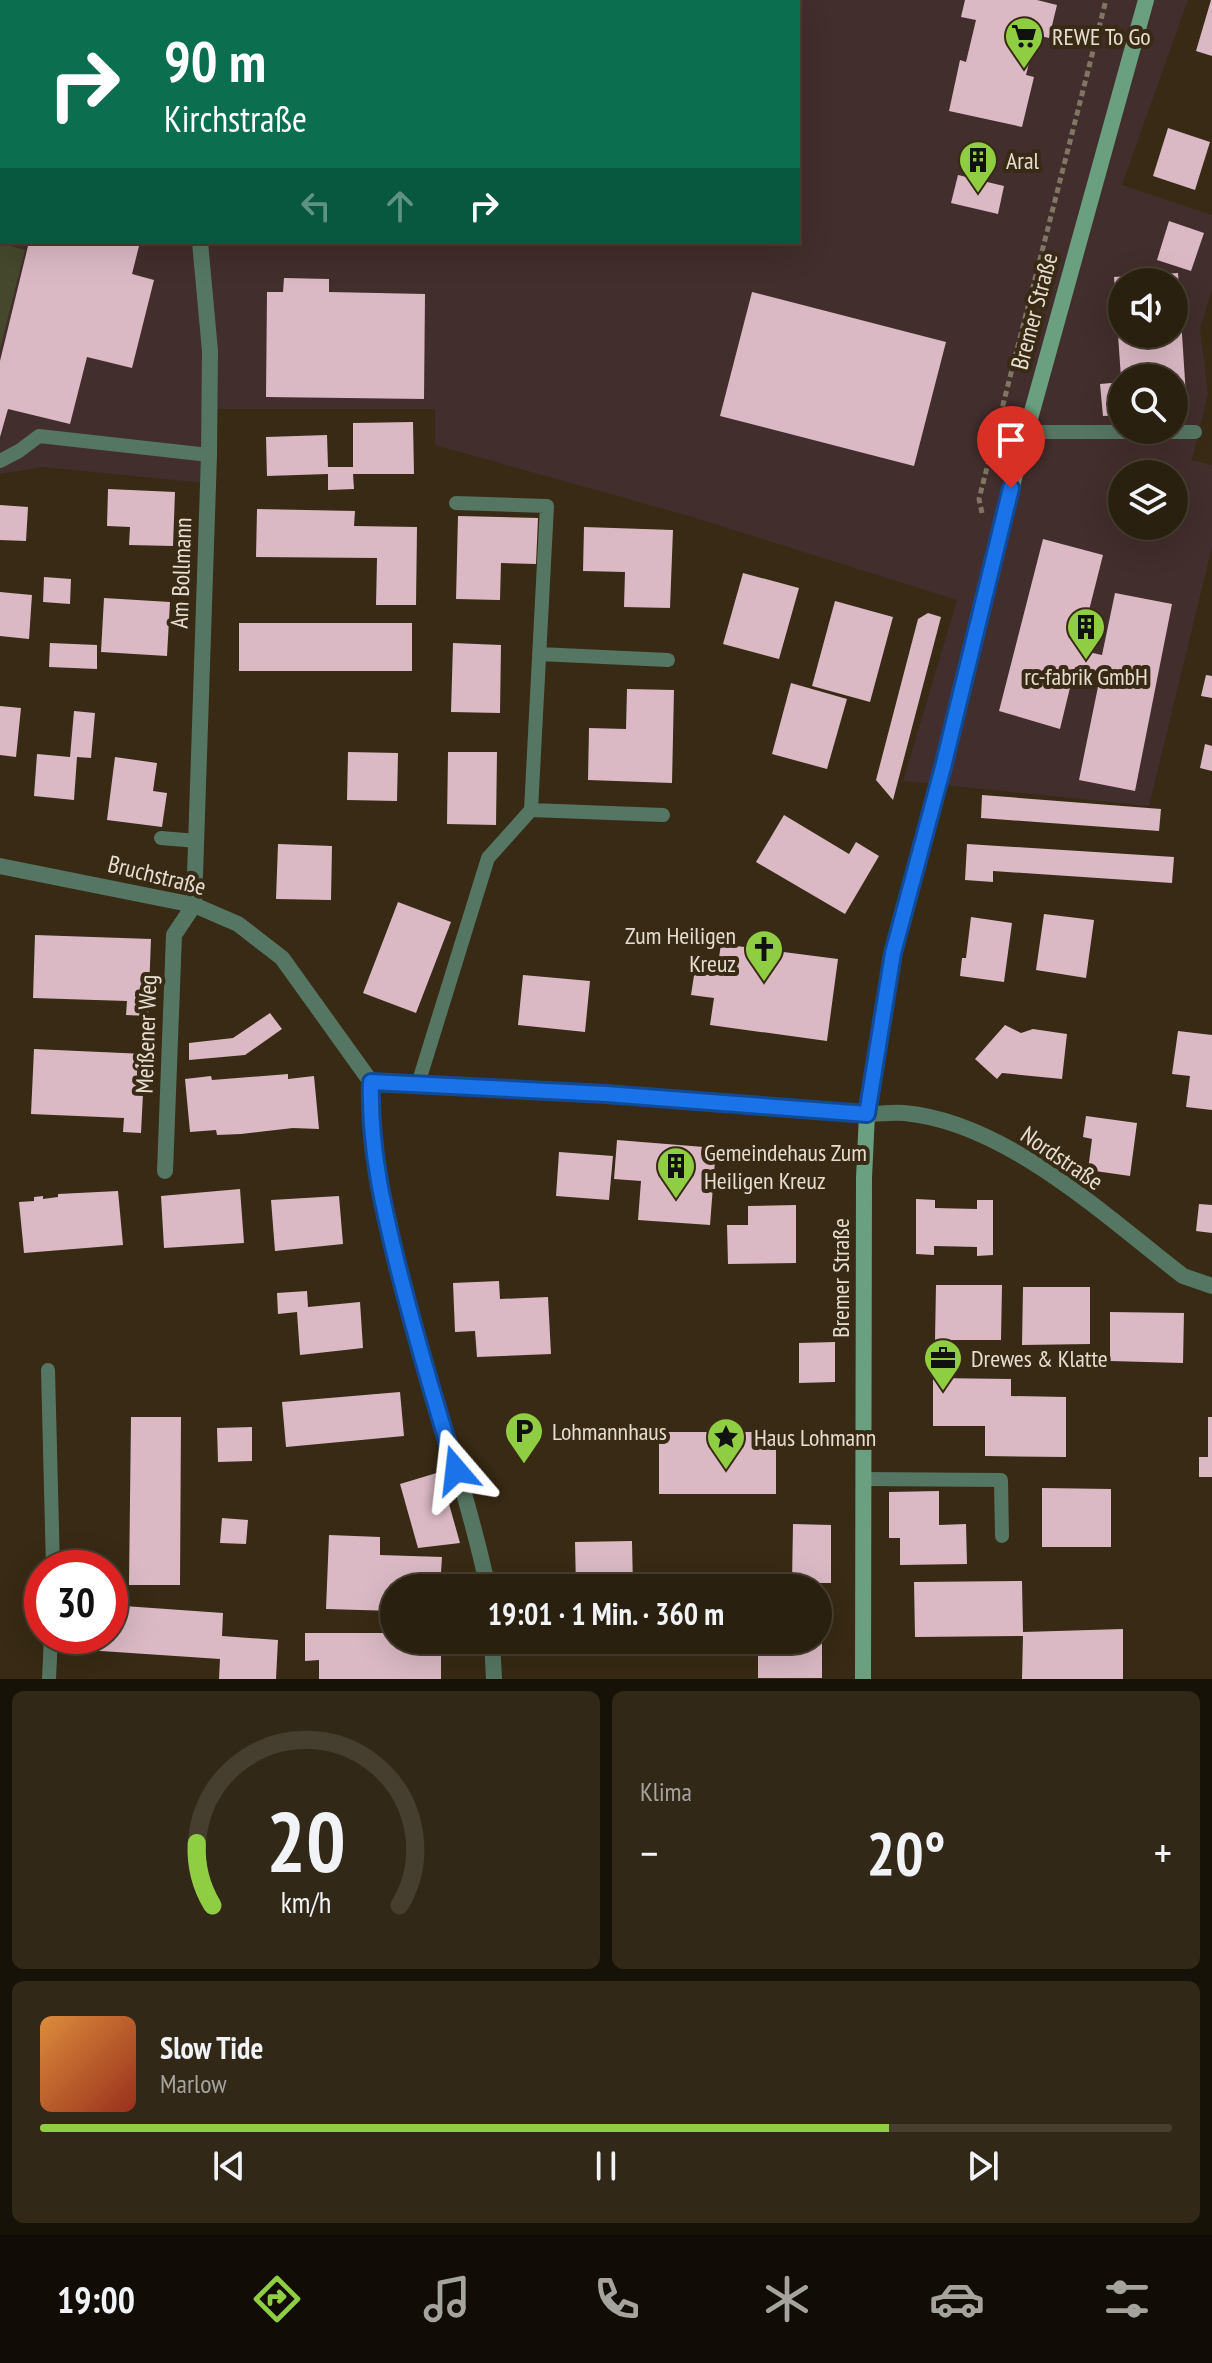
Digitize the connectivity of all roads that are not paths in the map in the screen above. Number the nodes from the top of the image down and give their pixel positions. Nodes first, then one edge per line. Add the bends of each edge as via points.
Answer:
1 (1146, 0) edge
2 (200, 244) edge
3 (1027, 432) junction
4 (1195, 432) dead end
5 (209, 455) junction
6 (0, 461) edge
7 (456, 503) dead end
8 (539, 654) junction
9 (668, 660) dead end
10 (531, 810) junction
11 (663, 815) dead end
12 (161, 838) dead end
13 (197, 841) junction
14 (0, 866) edge
15 (194, 905) junction
16 (371, 1082) junction
17 (418, 1084) junction
18 (867, 1114) junction
19 (165, 1171) dead end
20 (1212, 1286) edge
21 (48, 1370) dead end
22 (863, 1479) junction
23 (1002, 1536) dead end
24 (53, 1550) edge
25 (485, 1574) edge
26 (50, 1654) edge
27 (493, 1654) edge
28 (49, 1679) edge
29 (494, 1679) edge
30 (863, 1679) edge

1 - 3 street, Bremer Straße
2 - 5 street, Am Bollmann via 210,351
3 - 4 lane
3 - 18 street, Bremer Straße via 893,953
5 - 6 lane via 39,436
5 - 13 street, Am Bollmann
7 - 8 lane via 547,506
8 - 9 lane
8 - 10 lane
10 - 11 lane
10 - 17 lane via 488,858
12 - 13 lane
13 - 15 street, Am Bollmann
14 - 15 street, Bruchstraße
15 - 16 street, Bruchstraße via 238,924 282,958
15 - 19 street, Meißener Weg via 174,935
16 - 17 street, Nordstraße
16 - 25 street via 373,1146 385,1217
17 - 18 street, Nordstraße
18 - 20 street, Nordstraße via 905,1113 940,1121 1028,1158 1183,1276
18 - 22 street, Bremer Straße
21 - 24 lane
22 - 23 lane via 1001,1480
22 - 30 street, Bremer Straße
26 - 28 lane
27 - 29 street

